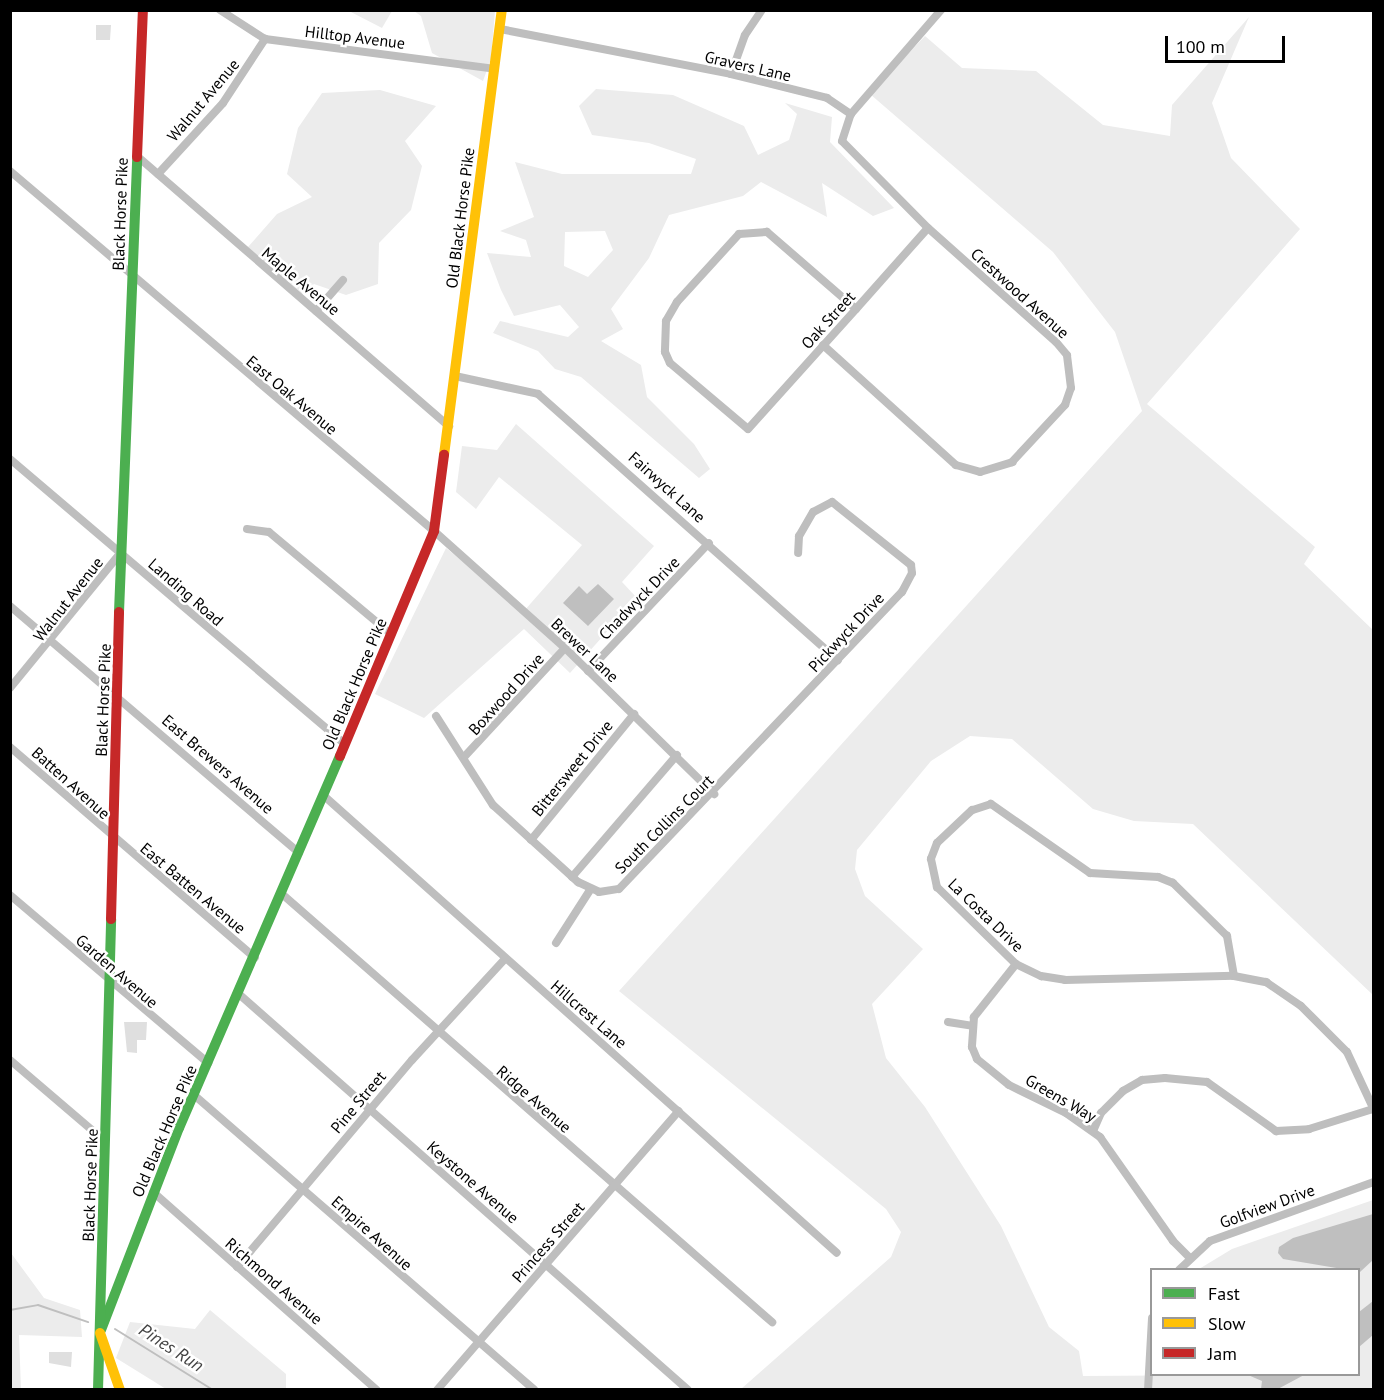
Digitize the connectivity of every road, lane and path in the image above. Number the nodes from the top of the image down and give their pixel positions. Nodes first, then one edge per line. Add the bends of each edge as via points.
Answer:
1 (143, 10) edge
2 (220, 10) edge
3 (502, 10) edge
4 (762, 10) edge
5 (941, 10) edge
6 (500, 29) junction
7 (265, 39) junction
8 (495, 69) junction
9 (731, 74) junction
10 (851, 114) junction
11 (137, 156) junction
12 (10, 171) edge
13 (158, 174) junction
14 (928, 228) junction
15 (133, 279) junction
16 (343, 280) dead end
17 (856, 309) junction
18 (316, 311) junction
19 (823, 345) junction
20 (455, 376) junction
21 (449, 426) junction
22 (10, 459) edge
23 (248, 529) dead end
24 (434, 531) junction
25 (709, 543) junction
26 (121, 553) junction
27 (798, 554) dead end
28 (10, 606) edge
29 (392, 634) junction
30 (54, 641) junction
31 (565, 648) junction
32 (838, 660) junction
33 (588, 671) junction
34 (10, 688) edge
35 (119, 695) junction
36 (792, 710) joint
37 (634, 714) junction
38 (436, 716) dead end
39 (345, 744) junction
40 (10, 747) edge
41 (677, 755) junction
42 (465, 756) junction
43 (714, 794) junction
44 (324, 795) junction
45 (114, 839) junction
46 (531, 840) junction
47 (299, 853) junction
48 (572, 877) junction
49 (590, 890) junction
50 (282, 894) junction
51 (10, 895) edge
52 (556, 943) dead end
53 (255, 958) junction
54 (505, 959) junction
55 (1016, 964) junction
56 (1234, 976) junction
57 (110, 983) junction
58 (240, 995) junction
59 (948, 1022) dead end
60 (973, 1026) junction
61 (438, 1033) junction
62 (10, 1060) edge
63 (208, 1064) junction
64 (194, 1095) junction
65 (370, 1109) junction
66 (1373, 1109) edge
67 (679, 1111) junction
68 (1092, 1131) junction
69 (107, 1142) junction
70 (1374, 1182) edge
71 (614, 1187) junction
72 (302, 1189) junction
73 (153, 1192) junction
74 (837, 1253) dead end
75 (1190, 1258) junction
76 (546, 1264) junction
77 (237, 1266) junction
78 (1180, 1268) edge
79 (772, 1322) dead end
80 (100, 1333) junction
81 (478, 1342) junction
82 (1150, 1354) edge
83 (98, 1389) edge
84 (120, 1389) edge
85 (377, 1389) edge
86 (437, 1389) edge
87 (534, 1389) edge
88 (688, 1389) edge
89 (1148, 1389) edge

1 - 11 main road, Black Horse Pike
2 - 7 street, Hilltop Avenue
3 - 6 main road, Old Black Horse Pike
4 - 9 street via 744,35
5 - 10 street
6 - 8 main road, Old Black Horse Pike
6 - 9 street, Gravers Lane
7 - 8 street, Hilltop Avenue
7 - 13 street, Walnut Avenue via 223,103
8 - 20 main road, Old Black Horse Pike
9 - 10 street, Gravers Lane via 827,98
10 - 14 street, Crestwood Avenue via 842,131 846,149
11 - 13 street, Maple Avenue
11 - 15 main road, Black Horse Pike
12 - 15 street, East Oak Avenue
13 - 18 street, Maple Avenue
14 - 17 street, Oak Street
14 - 19 street, Crestwood Avenue via 1067,355 1071,388 1065,405 1012,462 980,472 956,465
15 - 24 street, East Oak Avenue
15 - 26 main road, Black Horse Pike
16 - 18 street
17 - 19 street, Oak Street
17 - 19 street, Oak Street via 767,232 739,234 727,243 666,321 665,352 670,363 748,429
18 - 21 street, Maple Avenue
20 - 21 main road, Old Black Horse Pike
20 - 25 street, Fairwyck Lane via 538,394
21 - 24 main road, Old Black Horse Pike
22 - 26 street, Landing Road
23 - 29 street via 269,532
24 - 29 main road, Old Black Horse Pike
24 - 31 street, Brewer Lane
25 - 32 street, Fairwyck Lane
25 - 33 street, Chadwyck Drive
26 - 30 street, Walnut Avenue
26 - 35 main road, Black Horse Pike
26 - 39 street, Landing Road
27 - 32 street, Pickwyck Drive via 799,536 813,512 829,502 838,504 912,568 902,592
28 - 30 street, East Brewers Avenue
29 - 39 main road, Old Black Horse Pike
30 - 34 street, Walnut Avenue
30 - 35 street, East Brewers Avenue
31 - 33 street, Brewer Lane
31 - 42 street, Boxwood Drive
32 - 36 street, Pickwyck Drive
33 - 37 street, Brewer Lane
35 - 45 main road, Black Horse Pike
35 - 47 street, East Brewers Avenue
36 - 43 street, South Collins Court
37 - 41 street, Brewer Lane
37 - 46 street, Bittersweet Drive
38 - 42 street
39 - 44 main road, Old Black Horse Pike
40 - 45 street, Batten Avenue
41 - 43 street, Brewer Lane
41 - 48 street
42 - 46 street via 493,805
43 - 49 street, South Collins Court via 619,889
44 - 47 main road, Old Black Horse Pike
44 - 54 street, Hillcrest Lane
45 - 53 street, East Batten Avenue
45 - 57 main road, Black Horse Pike
46 - 48 street
47 - 50 main road, Old Black Horse Pike
48 - 49 street
49 - 52 street
50 - 53 main road, Old Black Horse Pike
50 - 61 street, Ridge Avenue
51 - 57 street, Garden Avenue
53 - 58 main road, Old Black Horse Pike
54 - 61 street, Pine Street
54 - 67 street, Hillcrest Lane
55 - 56 street, La Costa Drive via 1041,976 1065,980
55 - 56 street, La Costa Drive via 944,895 932,877 931,859 937,843 980,805 1001,808 1090,873 1158,877 1173,883 1227,936
55 - 60 street via 991,990
56 - 66 street, La Costa Drive via 1279,988 1301,1006 1347,1052
57 - 63 street, Garden Avenue
57 - 69 main road, Black Horse Pike
58 - 63 main road, Old Black Horse Pike
58 - 65 street, Keystone Avenue
59 - 60 street
60 - 68 street, Greens Way via 972,1047 987,1071
61 - 65 street, Pine Street
61 - 71 street, Ridge Avenue
62 - 69 street
63 - 64 main road, Old Black Horse Pike
64 - 72 street, Empire Avenue
64 - 73 main road, Old Black Horse Pike
65 - 72 street, Pine Street
65 - 76 street, Keystone Avenue
66 - 68 street via 1309,1129 1276,1131 1207,1082 1165,1078 1142,1080 1123,1090 1101,1113
67 - 71 street, Princess Street
67 - 74 street, Hillcrest Lane
68 - 75 street, Greens Way via 1173,1241
69 - 80 main road, Black Horse Pike
70 - 75 street, Golfview Drive via 1210,1241
71 - 76 street, Princess Street
71 - 79 street, Ridge Avenue
72 - 77 street, Pine Street
72 - 81 street, Empire Avenue
73 - 77 street, Richmond Avenue
73 - 80 main road, Old Black Horse Pike
75 - 78 street, Golfview Drive
76 - 81 street, Princess Street
76 - 88 street, Keystone Avenue
77 - 85 street, Richmond Avenue
80 - 83 main road, Black Horse Pike
80 - 84 main road
81 - 86 street, Princess Street
81 - 87 street, Empire Avenue
82 - 89 street

